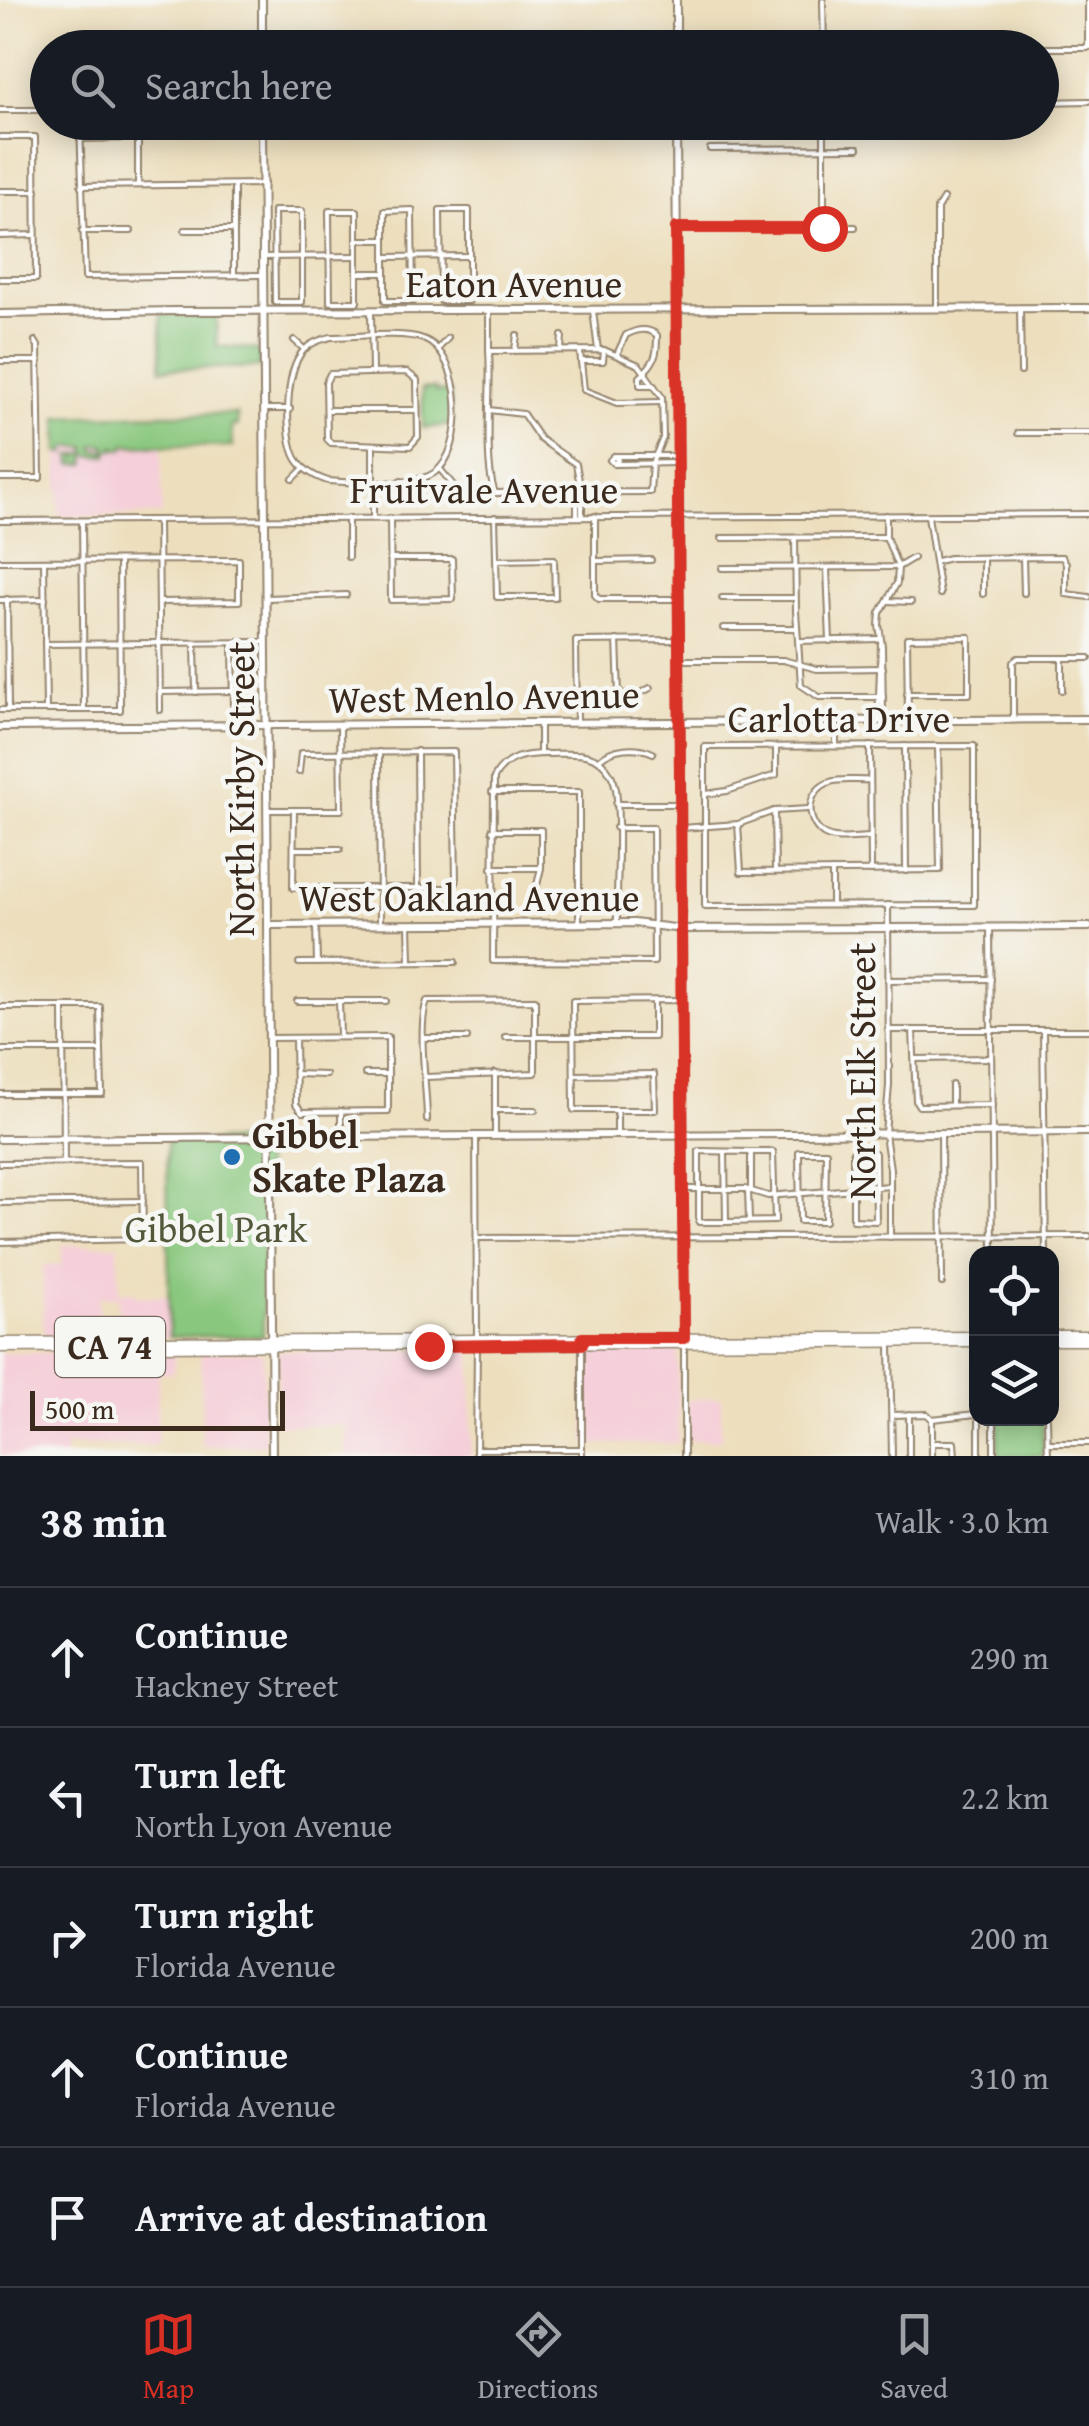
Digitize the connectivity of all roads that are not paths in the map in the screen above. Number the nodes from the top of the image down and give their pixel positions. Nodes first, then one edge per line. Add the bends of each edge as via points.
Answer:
1 (262, 0) edge
2 (676, 0) edge
3 (824, 0) edge
4 (1089, 0) edge
5 (262, 30) edge
6 (676, 30) edge
7 (824, 30) edge
8 (1089, 47) edge
9 (1059, 48) edge
10 (1089, 101) edge
11 (1059, 102) edge
12 (0, 110) edge
13 (30, 110) edge
14 (0, 137) edge
15 (30, 137) edge
16 (36, 140) edge
17 (80, 140) edge
18 (138, 140) edge
19 (263, 140) edge
20 (676, 140) edge
21 (824, 140) edge
22 (824, 148) junction
23 (858, 148) dead end
24 (710, 149) dead end
25 (264, 184) junction
26 (138, 185) junction
27 (234, 185) junction
28 (81, 186) junction
29 (0, 191) edge
30 (36, 191) junction
31 (943, 199) dead end
32 (676, 228) junction
33 (824, 228) junction
34 (855, 228) dead end
35 (131, 230) dead end
36 (185, 230) dead end
37 (234, 230) junction
38 (82, 231) junction
39 (36, 235) junction
40 (0, 236) edge
41 (357, 240) junction
42 (385, 240) junction
43 (330, 256) junction
44 (357, 256) junction
45 (412, 256) junction
46 (440, 256) junction
47 (469, 256) junction
48 (264, 257) junction
49 (274, 257) junction
50 (302, 257) junction
51 (385, 257) junction
52 (357, 273) junction
53 (385, 273) junction
54 (264, 275) junction
55 (234, 276) junction
56 (0, 279) edge
57 (937, 308) junction
58 (1020, 308) junction
59 (1089, 308) edge
60 (677, 310) junction
61 (371, 312) junction
62 (489, 312) junction
63 (595, 312) junction
64 (264, 313) junction
65 (0, 314) edge
66 (517, 335) dead end
67 (562, 336) dead end
68 (372, 337) junction
69 (448, 338) dead end
70 (35, 340) dead end
71 (294, 340) dead end
72 (439, 348) junction
73 (304, 350) junction
74 (489, 350) junction
75 (515, 350) junction
76 (561, 350) junction
77 (580, 350) junction
78 (601, 350) junction
79 (617, 354) junction
80 (0, 360) edge
81 (38, 360) junction
82 (580, 361) junction
83 (645, 371) junction
84 (1021, 372) dead end
85 (372, 373) junction
86 (655, 384) junction
87 (662, 402) junction
88 (266, 410) junction
89 (290, 410) junction
90 (326, 410) junction
91 (418, 410) junction
92 (490, 410) junction
93 (1089, 432) edge
94 (1018, 433) dead end
95 (373, 446) junction
96 (654, 456) junction
97 (663, 460) junction
98 (678, 460) junction
99 (652, 463) junction
100 (304, 468) junction
101 (440, 468) junction
102 (0, 478) edge
103 (293, 479) dead end
104 (373, 481) junction
105 (400, 481) junction
106 (580, 493) junction
107 (400, 501) dead end
108 (451, 503) dead end
109 (1089, 514) edge
110 (886, 515) junction
111 (579, 516) junction
112 (595, 516) junction
113 (678, 516) junction
114 (928, 516) junction
115 (495, 517) junction
116 (266, 518) junction
117 (348, 518) junction
118 (373, 518) junction
119 (390, 518) junction
120 (158, 520) junction
121 (0, 521) edge
122 (82, 521) junction
123 (886, 537) junction
124 (722, 538) dead end
125 (795, 538) junction
126 (1023, 556) junction
127 (982, 557) junction
128 (348, 558) dead end
129 (913, 558) dead end
130 (390, 559) junction
131 (158, 560) junction
132 (496, 560) junction
133 (651, 560) dead end
134 (0, 561) edge
135 (44, 561) junction
136 (82, 561) junction
137 (120, 561) junction
138 (595, 561) junction
139 (938, 561) junction
140 (898, 567) junction
141 (722, 568) dead end
142 (796, 568) junction
143 (828, 568) junction
144 (1024, 593) dead end
145 (940, 594) dead end
146 (983, 594) dead end
147 (346, 595) dead end
148 (1089, 596) edge
149 (267, 598) junction
150 (722, 598) dead end
151 (796, 598) junction
152 (678, 599) junction
153 (3, 600) edge
154 (45, 600) junction
155 (888, 601) junction
156 (158, 602) junction
157 (911, 602) dead end
158 (722, 628) dead end
159 (798, 628) junction
160 (0, 637) edge
161 (7, 637) junction
162 (617, 640) junction
163 (678, 640) junction
164 (799, 641) junction
165 (830, 641) junction
166 (881, 641) junction
167 (233, 642) junction
168 (267, 642) junction
169 (159, 643) junction
170 (196, 643) junction
171 (45, 644) junction
172 (83, 644) junction
173 (120, 644) junction
174 (1062, 658) junction
175 (1089, 658) edge
176 (679, 660) junction
177 (798, 663) junction
178 (880, 668) junction
179 (0, 675) edge
180 (7, 675) junction
181 (650, 688) dead end
182 (1062, 690) dead end
183 (234, 691) junction
184 (806, 691) junction
185 (160, 692) junction
186 (196, 692) junction
187 (907, 694) junction
188 (881, 697) junction
189 (800, 698) dead end
190 (0, 710) edge
191 (8, 710) junction
192 (46, 710) junction
193 (84, 710) junction
194 (160, 710) dead end
195 (234, 710) dead end
196 (1089, 719) edge
197 (908, 720) junction
198 (1014, 720) junction
199 (836, 721) junction
200 (881, 721) junction
201 (679, 722) junction
202 (540, 723) junction
203 (576, 723) junction
204 (268, 726) junction
205 (340, 726) junction
206 (0, 727) edge
207 (836, 746) junction
208 (870, 746) junction
209 (905, 746) junction
210 (938, 746) junction
211 (776, 747) junction
212 (416, 751) junction
213 (340, 752) junction
214 (379, 752) junction
215 (540, 754) junction
216 (652, 754) dead end
217 (599, 760) junction
218 (299, 772) dead end
219 (870, 780) junction
220 (492, 792) junction
221 (706, 794) junction
222 (616, 804) junction
223 (680, 804) junction
224 (809, 809) junction
225 (268, 810) junction
226 (294, 810) junction
227 (774, 811) junction
228 (738, 824) junction
229 (616, 828) junction
230 (680, 828) junction
231 (705, 828) junction
232 (492, 830) junction
233 (870, 837) junction
234 (340, 849) dead end
235 (294, 850) junction
236 (492, 868) junction
237 (541, 868) junction
238 (775, 871) junction
239 (832, 871) junction
240 (871, 871) junction
241 (906, 871) junction
242 (537, 885) dead end
243 (380, 887) junction
244 (418, 887) junction
245 (832, 905) junction
246 (888, 905) junction
247 (579, 923) junction
248 (617, 923) junction
249 (316, 924) junction
250 (380, 924) junction
251 (409, 924) junction
252 (493, 924) junction
253 (269, 925) junction
254 (654, 926) junction
255 (990, 927) junction
256 (1089, 927) edge
257 (888, 928) junction
258 (682, 929) junction
259 (410, 962) junction
260 (455, 962) dead end
261 (298, 963) dead end
262 (316, 963) junction
263 (991, 979) junction
264 (888, 980) junction
265 (682, 1000) junction
266 (297, 1001) dead end
267 (339, 1001) junction
268 (386, 1001) dead end
269 (654, 1001) junction
270 (0, 1007) edge
271 (64, 1007) junction
272 (888, 1030) junction
273 (913, 1030) junction
274 (991, 1030) junction
275 (1044, 1030) junction
276 (1089, 1030) edge
277 (505, 1037) dead end
278 (536, 1037) junction
279 (574, 1037) junction
280 (270, 1038) junction
281 (295, 1038) junction
282 (340, 1038) junction
283 (424, 1038) junction
284 (467, 1038) dead end
285 (0, 1050) edge
286 (64, 1050) junction
287 (101, 1050) junction
288 (989, 1058) junction
289 (915, 1059) junction
290 (495, 1073) junction
291 (296, 1074) junction
292 (365, 1074) dead end
293 (388, 1074) junction
294 (326, 1075) dead end
295 (574, 1075) junction
296 (425, 1077) junction
297 (952, 1086) dead end
298 (0, 1094) edge
299 (64, 1094) junction
300 (992, 1105) junction
301 (952, 1106) junction
302 (495, 1110) junction
303 (534, 1110) dead end
304 (617, 1110) junction
305 (340, 1111) junction
306 (427, 1120) dead end
307 (1046, 1132) junction
308 (1089, 1132) edge
309 (940, 1133) junction
310 (992, 1133) junction
311 (885, 1134) junction
312 (476, 1135) junction
313 (494, 1135) junction
314 (682, 1135) junction
315 (270, 1136) junction
316 (341, 1136) junction
317 (616, 1136) junction
318 (64, 1138) junction
319 (0, 1139) edge
320 (725, 1152) junction
321 (751, 1152) junction
322 (0, 1163) edge
323 (64, 1163) junction
324 (876, 1186) junction
325 (890, 1186) junction
326 (852, 1188) junction
327 (683, 1189) junction
328 (699, 1189) junction
329 (725, 1189) junction
330 (750, 1190) junction
331 (826, 1191) junction
332 (799, 1192) junction
333 (774, 1195) junction
334 (143, 1202) junction
335 (0, 1203) edge
336 (726, 1222) junction
337 (748, 1222) junction
338 (1046, 1236) junction
339 (1089, 1236) edge
340 (890, 1237) junction
341 (941, 1237) junction
342 (993, 1237) junction
343 (477, 1238) junction
344 (683, 1238) junction
345 (0, 1242) edge
346 (993, 1246) edge
347 (1046, 1246) edge
348 (942, 1283) dead end
349 (822, 1337) junction
350 (1059, 1338) edge
351 (1089, 1338) edge
352 (890, 1339) junction
353 (969, 1339) edge
354 (130, 1341) junction
355 (163, 1341) junction
356 (582, 1341) junction
357 (684, 1341) junction
358 (477, 1342) junction
359 (272, 1343) junction
360 (362, 1343) junction
361 (767, 1343) junction
362 (0, 1345) edge
363 (142, 1347) junction
364 (103, 1348) junction
365 (909, 1414) junction
366 (892, 1415) junction
367 (969, 1417) edge
368 (932, 1419) junction
369 (978, 1426) edge
370 (994, 1426) edge
371 (1048, 1426) edge
372 (1048, 1443) junction
373 (1089, 1443) edge
374 (932, 1444) junction
375 (530, 1452) edge
376 (582, 1452) edge
377 (476, 1453) edge
378 (272, 1456) edge
379 (684, 1456) edge
380 (892, 1456) edge
381 (909, 1456) edge
382 (932, 1456) edge
383 (955, 1456) edge
384 (979, 1456) edge
385 (994, 1456) edge
386 (1048, 1456) edge

1 - 5 street
2 - 6 street
3 - 7 street
4 - 8 street
8 - 9 street
10 - 11 street
12 - 13 street
14 - 15 street
16 - 30 street
17 - 28 street
18 - 26 street
19 - 25 street, North Kirby Street
20 - 32 street
21 - 22 street
22 - 23 street
22 - 24 street
22 - 33 street
25 - 27 street
25 - 48 street, North Kirby Street
26 - 27 street
26 - 28 street
27 - 37 street
28 - 38 street
29 - 30 street
30 - 39 street
31 - 57 street via 936,209
32 - 33 street
32 - 60 street
33 - 34 street
35 - 38 street
36 - 37 street
37 - 55 street
38 - 55 street via 85,276
39 - 40 street
39 - 56 street via 36,279
41 - 42 street
41 - 43 street via 356,211 329,211
41 - 44 street
42 - 45 street via 385,211 412,210
42 - 51 street
43 - 44 street
43 - 50 street
43 - 52 street via 330,302 357,302
44 - 52 street
45 - 46 street
45 - 51 street
45 - 53 street via 412,301 386,301
46 - 47 street
46 - 47 street via 441,301 469,301
46 - 47 street via 440,210 469,210
48 - 49 street
48 - 54 street, North Kirby Street
49 - 50 street
49 - 50 street via 275,302 302,302
49 - 50 street via 274,211 302,211
51 - 53 street
52 - 53 street
54 - 55 street
54 - 64 street, North Kirby Street
57 - 58 street, Eaton Avenue
57 - 60 street, Eaton Avenue
58 - 59 street, Eaton Avenue
58 - 84 street
60 - 63 street, Eaton Avenue
60 - 98 street
61 - 62 street, Eaton Avenue
61 - 64 street, Eaton Avenue
61 - 68 street
62 - 63 street, Eaton Avenue
62 - 74 street
63 - 78 street
64 - 65 street, Eaton Avenue
64 - 88 street, North Kirby Street
66 - 75 street
67 - 76 street
68 - 72 street via 420,337
68 - 73 street via 318,340
68 - 85 street
69 - 72 street
70 - 81 street
71 - 73 street
72 - 101 street via 454,385 454,441
73 - 89 street via 292,370
74 - 75 street
74 - 92 street
75 - 76 street
76 - 77 street
77 - 78 street
77 - 82 street
78 - 79 street
78 - 82 street via 604,361
79 - 83 street
79 - 83 street via 626,335 652,331 656,354
80 - 81 street
81 - 102 street via 40,478
82 - 87 street via 584,390 616,403
83 - 86 street
83 - 86 street via 640,385
85 - 90 street via 330,374
85 - 91 street via 416,376
86 - 87 street
87 - 96 street via 663,438
88 - 89 street
88 - 116 street, North Kirby Street
89 - 100 street via 291,443
90 - 91 street
90 - 95 street via 330,444
91 - 95 street via 415,442
92 - 106 street via 523,414 540,438 576,464
92 - 106 street via 496,494
93 - 94 street
95 - 104 street
96 - 97 street
96 - 99 street
96 - 99 street via 615,456 616,464
97 - 98 street
97 - 99 street
98 - 113 street
99 - 106 street via 650,492
100 - 103 street
100 - 104 street via 328,481
101 - 105 street via 417,481
101 - 108 street via 453,485
104 - 105 street
104 - 118 street
105 - 107 street
106 - 111 street
109 - 114 street, Fruitvale Avenue
110 - 113 street, Fruitvale Avenue
110 - 114 street, Fruitvale Avenue
110 - 123 street
111 - 112 street, Fruitvale Avenue
111 - 115 street, Fruitvale Avenue
112 - 113 street, Fruitvale Avenue
112 - 138 street
113 - 152 street
114 - 139 street
115 - 119 street, Fruitvale Avenue
115 - 132 street
116 - 117 street, Fruitvale Avenue
116 - 120 street, Fruitvale Avenue
116 - 149 street, North Kirby Street
117 - 118 street, Fruitvale Avenue
117 - 128 street
118 - 119 street, Fruitvale Avenue
119 - 130 street
120 - 122 street, Fruitvale Avenue
120 - 131 street
121 - 122 street, Fruitvale Avenue
122 - 136 street
123 - 125 street
123 - 140 street
124 - 125 street
125 - 142 street
126 - 127 street
126 - 144 street
126 - 148 street via 1062,557 1066,594
127 - 139 street
127 - 146 street
129 - 140 street
130 - 130 street via 391,600 452,599 452,558
131 - 137 street
131 - 156 street
131 - 156 street via 239,560 239,601
132 - 132 street via 496,597 555,598 554,559
133 - 138 street
134 - 135 street
135 - 136 street
135 - 154 street
136 - 137 street
136 - 172 street
137 - 173 street
138 - 152 street via 599,600
139 - 145 street
140 - 143 street
140 - 155 street
141 - 142 street
142 - 143 street
142 - 151 street
143 - 165 street
147 - 149 street
149 - 168 street, North Kirby Street
150 - 151 street
151 - 159 street
152 - 163 street
153 - 154 street
153 - 161 street
154 - 171 street
155 - 157 street
155 - 166 street via 880,614
156 - 169 street
158 - 159 street
159 - 164 street
160 - 161 street
161 - 180 street
162 - 163 street
162 - 181 street via 618,690 623,696
162 - 203 street via 576,641
163 - 176 street
164 - 165 street
164 - 177 street
165 - 166 street
166 - 178 street
167 - 168 street
167 - 170 street
167 - 183 street
168 - 204 street, North Kirby Street
169 - 170 street
169 - 173 street
169 - 185 street
170 - 186 street
171 - 172 street
171 - 192 street
172 - 173 street
172 - 193 street
173 - 193 street via 120,710
174 - 175 street
174 - 182 street
174 - 198 street via 1014,662
176 - 177 street
176 - 201 street
177 - 178 street
177 - 184 street
178 - 188 street
179 - 180 street
180 - 191 street
183 - 186 street
183 - 195 street
184 - 188 street
184 - 189 street
185 - 186 street
185 - 194 street
187 - 187 street via 907,638 968,637 969,694
187 - 197 street
188 - 200 street
190 - 191 street
191 - 192 street
192 - 193 street
196 - 198 street, West Menlo Avenue
197 - 198 street, West Menlo Avenue
197 - 200 street, West Menlo Avenue
199 - 200 street, West Menlo Avenue
199 - 201 street, West Menlo Avenue
199 - 207 street
201 - 203 street, West Menlo Avenue
201 - 223 street
202 - 203 street, West Menlo Avenue
202 - 205 street, West Menlo Avenue
202 - 215 street
204 - 205 street, West Menlo Avenue
204 - 206 street, West Menlo Avenue
204 - 225 street, North Kirby Street
205 - 213 street
207 - 208 street, Carlotta Drive
207 - 211 street, Carlotta Drive
208 - 209 street, Carlotta Drive
208 - 219 street
209 - 210 street, Carlotta Drive
209 - 241 street
210 - 241 street via 940,870
210 - 246 street, Carlotta Drive via 974,746 974,905
211 - 221 street via 776,775
211 - 221 street, Carlotta Drive via 705,747
212 - 214 street
212 - 244 street
212 - 244 street via 454,752 456,884
213 - 214 street
213 - 218 street via 300,753
213 - 226 street via 341,810
214 - 243 street
215 - 217 street
215 - 220 street via 512,758 498,770
216 - 217 street via 618,750
217 - 222 street via 611,774
219 - 224 street via 828,782
219 - 233 street
220 - 232 street
220 - 247 street via 579,792
221 - 231 street
222 - 223 street
222 - 229 street
223 - 230 street
224 - 227 street
224 - 233 street via 824,835
225 - 226 street
225 - 253 street, North Kirby Street
226 - 235 street
227 - 228 street
227 - 238 street
228 - 231 street
228 - 238 street via 741,872
229 - 248 street
229 - 254 street via 653,828
230 - 231 street
230 - 258 street
231 - 245 street via 705,906
232 - 236 street
232 - 237 street via 541,830
233 - 240 street
234 - 235 street
235 - 243 street via 293,888
236 - 237 street
236 - 252 street
237 - 242 street
238 - 239 street
239 - 240 street
239 - 245 street
240 - 241 street
243 - 244 street
243 - 250 street
245 - 246 street
246 - 257 street, North Elk Street
247 - 248 street, West Oakland Avenue
247 - 252 street, West Oakland Avenue
248 - 254 street, West Oakland Avenue
249 - 250 street, West Oakland Avenue
249 - 253 street, West Oakland Avenue
249 - 262 street
250 - 251 street, West Oakland Avenue
251 - 252 street, West Oakland Avenue
251 - 259 street
252 - 254 street via 493,961 654,962
253 - 280 street, North Kirby Street
254 - 258 street, West Oakland Avenue
255 - 256 street, West Oakland Avenue
255 - 257 street, West Oakland Avenue
255 - 263 street
257 - 258 street, West Oakland Avenue
257 - 264 street, North Elk Street
258 - 265 street
259 - 260 street
259 - 262 street
261 - 262 street
263 - 264 street
263 - 274 street
264 - 272 street, North Elk Street
265 - 269 street
265 - 314 street
266 - 267 street
267 - 268 street
267 - 282 street
269 - 279 street via 574,1001
269 - 279 street via 654,1037
270 - 271 street
271 - 286 street
271 - 287 street via 100,1007
272 - 273 street
272 - 311 street, North Elk Street
273 - 274 street
273 - 289 street
274 - 275 street
274 - 288 street
275 - 276 street
275 - 307 street
277 - 278 street
278 - 279 street
278 - 283 street via 535,1000 427,1001
278 - 290 street via 535,1074
279 - 295 street
280 - 281 street
280 - 315 street, North Kirby Street
281 - 282 street
281 - 291 street
282 - 293 street via 388,1038
283 - 284 street
283 - 296 street
285 - 286 street
286 - 287 street
286 - 299 street
287 - 299 street via 102,1094
288 - 289 street
288 - 300 street
289 - 301 street via 919,1106
290 - 296 street
290 - 302 street
291 - 294 street
291 - 305 street via 302,1112
292 - 293 street
293 - 305 street via 388,1111
295 - 304 street via 574,1110
295 - 304 street via 654,1074 655,1110
296 - 306 street
297 - 301 street
298 - 299 street
299 - 318 street
300 - 301 street
300 - 310 street
302 - 303 street
302 - 313 street
304 - 317 street
305 - 316 street
307 - 308 street
307 - 310 street
307 - 338 street
309 - 310 street
309 - 311 street
309 - 341 street
310 - 342 street
311 - 314 street
311 - 325 street, North Elk Street
312 - 313 street
312 - 316 street
312 - 343 street
313 - 317 street
314 - 317 street
314 - 327 street
315 - 316 street
315 - 318 street
315 - 359 street, North Kirby Street
318 - 319 street
318 - 323 street
320 - 321 street
320 - 328 street via 700,1151
320 - 329 street
321 - 330 street
321 - 333 street via 773,1152
322 - 323 street
323 - 334 street via 142,1162
324 - 325 street
324 - 326 street
324 - 326 street via 876,1220 853,1220
324 - 326 street via 875,1154 853,1152
325 - 340 street, North Elk Street
326 - 331 street
327 - 328 street
327 - 344 street
328 - 329 street
328 - 336 street via 700,1222
329 - 330 street
329 - 336 street
330 - 333 street
330 - 337 street
331 - 332 street
331 - 332 street via 826,1221 800,1221
331 - 332 street via 826,1152 799,1152
332 - 333 street
333 - 337 street via 774,1221
334 - 335 street
334 - 345 street via 140,1241
336 - 337 street
338 - 339 street
338 - 342 street
338 - 347 street
340 - 341 street
340 - 344 street
341 - 342 street
341 - 348 street
342 - 346 street
343 - 344 street
343 - 358 street
344 - 357 street
349 - 352 main road
349 - 357 main road
349 - 361 main road
350 - 351 main road
352 - 353 main road, CA 74
352 - 361 main road, CA 74
352 - 366 street
354 - 355 main road
354 - 362 main road
354 - 364 main road
355 - 359 main road
355 - 363 main road
356 - 357 main road, CA 74
356 - 358 main road, CA 74
356 - 376 street
357 - 361 main road, CA 74
357 - 379 street
358 - 360 main road, CA 74
358 - 360 main road
358 - 377 street
359 - 360 main road
359 - 360 main road, CA 74
359 - 363 main road, CA 74
359 - 378 street, North Kirby Street
362 - 364 main road, CA 74
363 - 364 main road, CA 74
365 - 366 street
365 - 368 street
365 - 381 street
366 - 380 street
367 - 368 street
368 - 374 street
369 - 384 street
370 - 385 street
371 - 372 street
372 - 373 street
372 - 386 street
374 - 382 street
374 - 383 street via 954,1444
375 - 376 street
375 - 377 street

